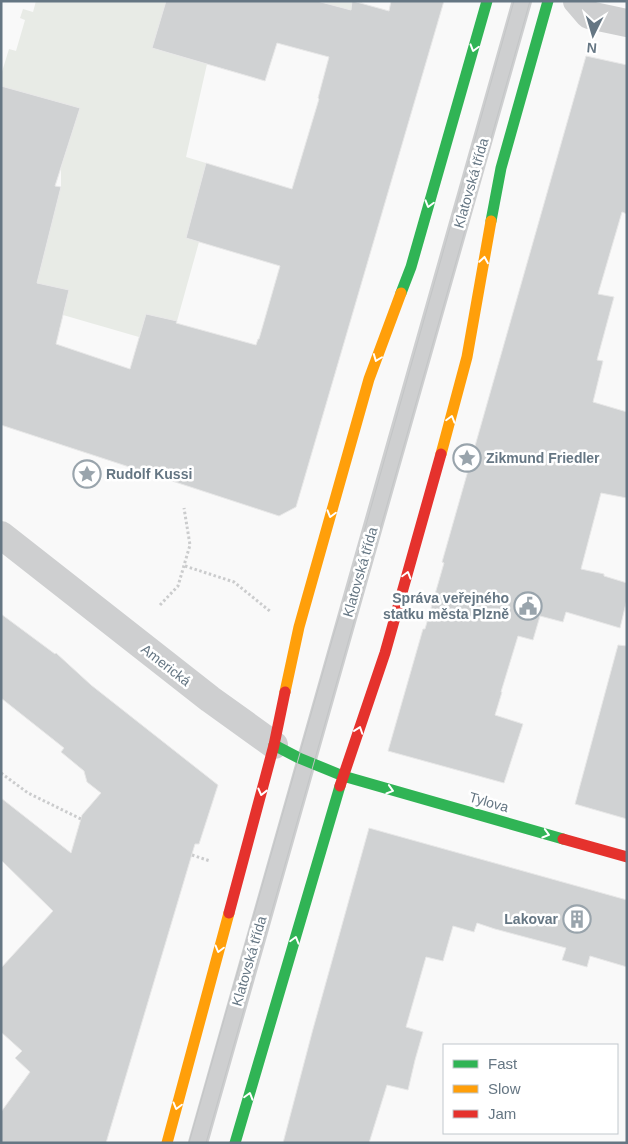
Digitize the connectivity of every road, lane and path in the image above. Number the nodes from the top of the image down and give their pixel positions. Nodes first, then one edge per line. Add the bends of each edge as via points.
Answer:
1 (487, 1) edge
2 (522, 1) edge
3 (548, 1) edge
4 (577, 1) edge
5 (627, 23) edge
6 (184, 508) dead end
7 (1, 536) edge
8 (184, 566) junction
9 (210, 574) dead end
10 (160, 606) dead end
11 (274, 745) junction
12 (306, 761) junction
13 (1, 772) edge
14 (343, 776) junction
15 (81, 819) dead end
16 (627, 857) edge
17 (167, 1143) edge
18 (198, 1143) edge
19 (235, 1143) edge

1 -> 11 main road via 411,268 369,379 299,627
2 - 12 lane, Klatovská třída
14 -> 3 main road, Klatovská třída via 386,653 458,392 469,349 501,168
4 - 5 street via 589,15
6 - 8 path via 190,545
7 - 11 street, Americká
8 - 9 path
8 - 10 path via 178,586
11 - 12 main road, Americká
11 -> 17 main road
12 - 14 main road, Americká
12 - 18 lane, Klatovská třída
13 - 15 path via 28,793
14 -> 16 main road, Tylova
19 -> 14 main road, Klatovská třída

